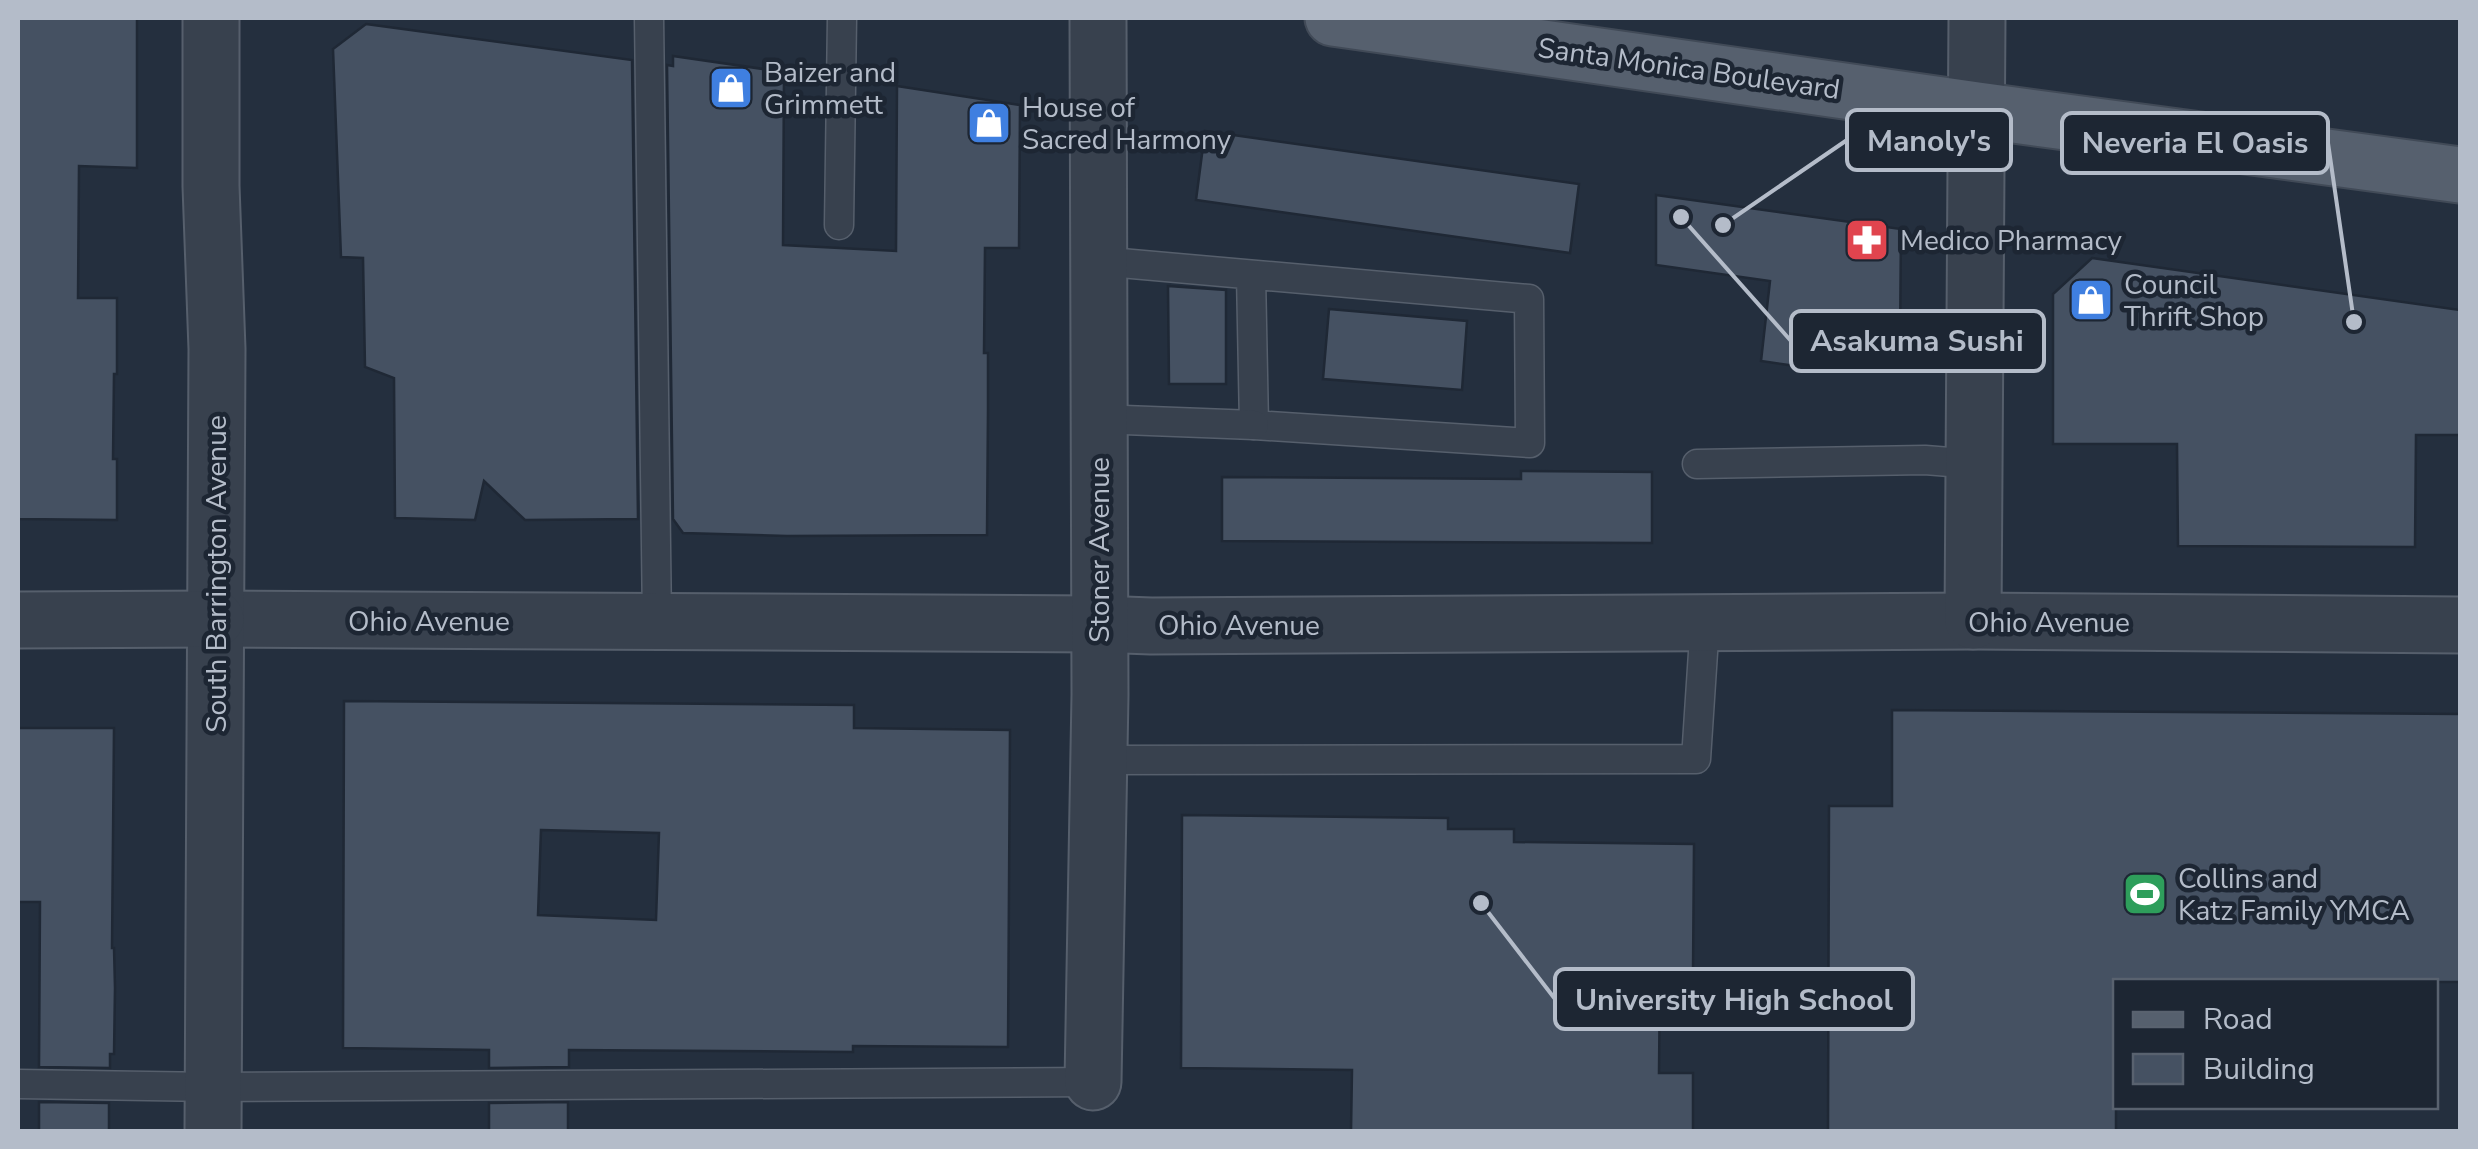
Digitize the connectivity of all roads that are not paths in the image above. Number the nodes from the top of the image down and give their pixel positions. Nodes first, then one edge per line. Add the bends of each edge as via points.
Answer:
1 (211, 18) edge
2 (649, 18) edge
3 (842, 18) edge
4 (1098, 18) edge
5 (1333, 18) edge
6 (1977, 18) edge
7 (1977, 110) junction
8 (2460, 176) edge
9 (839, 225) dead end
10 (1098, 262) junction
11 (1251, 275) junction
12 (1098, 419) junction
13 (1254, 424) junction
14 (1697, 464) dead end
15 (1974, 464) junction
16 (18, 620) edge
17 (216, 620) junction
18 (1973, 621) junction
19 (658, 622) junction
20 (1705, 622) junction
21 (1098, 624) junction
22 (2460, 625) edge
23 (1098, 760) junction
24 (1093, 1082) joint
25 (18, 1084) edge
26 (213, 1109) edge

1 - 17 street, South Barrington Avenue
2 - 19 lane
3 - 9 lane
4 - 10 street, Stoner Avenue
5 - 7 main road, Santa Monica Boulevard
6 - 7 street
7 - 8 main road, Santa Monica Boulevard
7 - 15 street
10 - 11 lane
10 - 12 street, Stoner Avenue
11 - 13 lane
11 - 13 lane via 1529,299 1530,443
12 - 13 lane
12 - 21 street, Stoner Avenue
14 - 15 lane
15 - 18 street
16 - 17 street, Ohio Avenue
17 - 19 street, Ohio Avenue
17 - 26 street, South Barrington Avenue
18 - 20 street, Ohio Avenue
18 - 22 street, Ohio Avenue
19 - 21 street, Ohio Avenue
20 - 21 street, Ohio Avenue
20 - 23 lane via 1696,758
21 - 23 street, Stoner Avenue
23 - 24 street, Stoner Avenue
24 - 26 lane
25 - 26 lane

